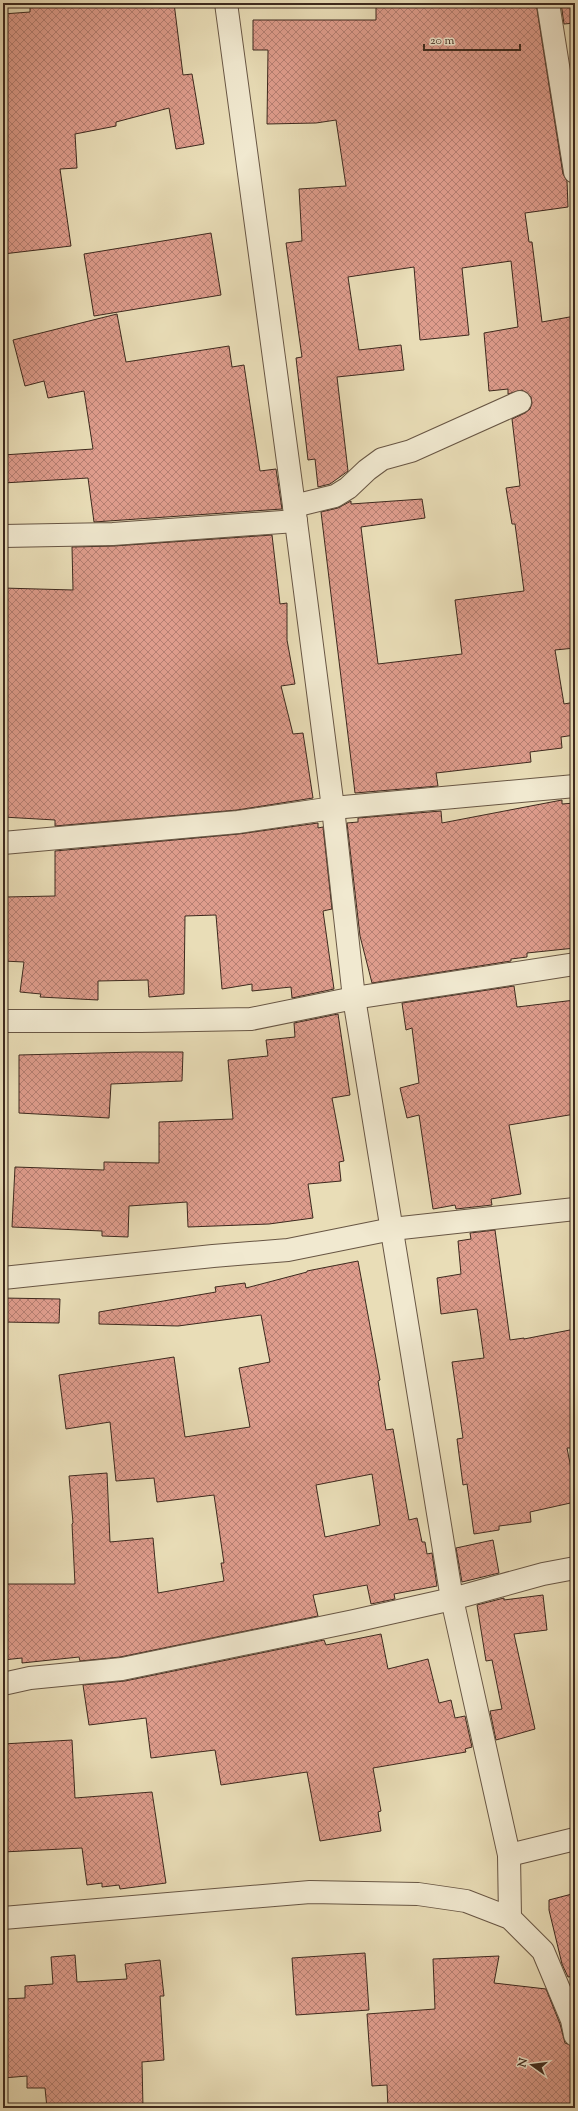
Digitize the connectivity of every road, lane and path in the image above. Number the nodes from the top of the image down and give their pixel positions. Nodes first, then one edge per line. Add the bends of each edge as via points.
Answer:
1 (226, 3) edge
2 (548, 3) edge
3 (575, 172) edge
4 (520, 402) dead end
5 (295, 514) junction
6 (3, 536) edge
7 (575, 786) edge
8 (333, 808) junction
9 (3, 844) edge
10 (575, 964) edge
11 (354, 998) junction
12 (3, 1021) edge
13 (575, 1209) edge
14 (392, 1229) junction
15 (3, 1278) edge
16 (575, 1568) edge
17 (452, 1598) junction
18 (3, 1684) edge
19 (575, 1839) edge
20 (509, 1855) junction
21 (3, 1918) edge
22 (510, 1918) junction
23 (575, 2035) edge

1 - 5 street
2 - 3 street
4 - 5 street via 411,451 382,459 348,488
5 - 6 street via 113,534
5 - 8 street
7 - 8 street
8 - 9 street via 238,822
8 - 11 street
10 - 11 street
11 - 12 street via 251,1019 141,1022
11 - 14 street
13 - 14 street
14 - 15 street via 288,1250
14 - 17 street
16 - 17 street
17 - 18 street via 122,1669 30,1678
17 - 20 street
19 - 20 street
20 - 22 street
21 - 22 street via 310,1892 418,1894 466,1901
22 - 23 street via 543,1951 572,2020

